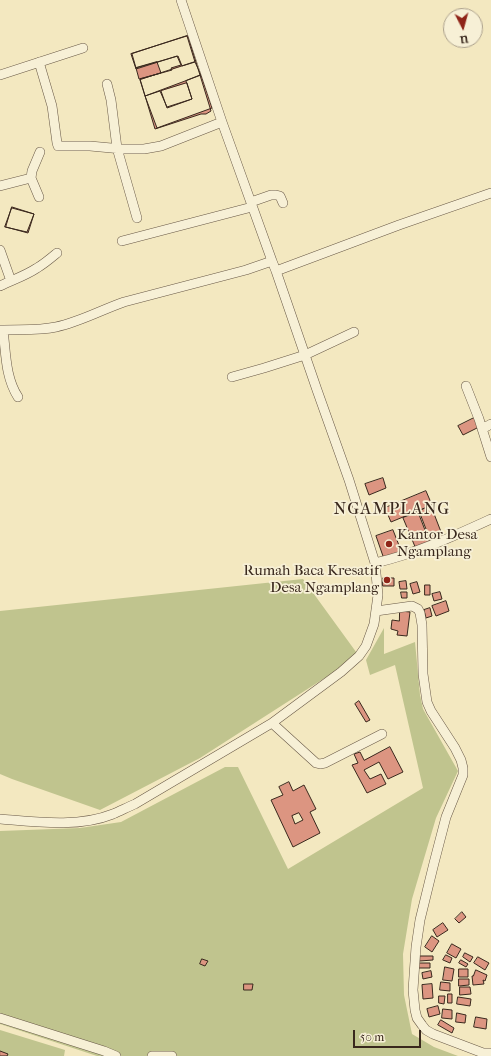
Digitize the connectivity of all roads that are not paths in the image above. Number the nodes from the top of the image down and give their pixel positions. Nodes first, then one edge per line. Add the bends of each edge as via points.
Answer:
1 (181, 0) edge
2 (83, 48) dead end
3 (39, 62) junction
4 (0, 75) edge
5 (108, 84) dead end
6 (222, 122) junction
7 (117, 148) junction
8 (40, 152) dead end
9 (31, 178) junction
10 (0, 186) edge
11 (491, 193) edge
12 (39, 197) dead end
13 (283, 203) dead end
14 (252, 204) junction
15 (137, 218) dead end
16 (122, 241) dead end
17 (0, 250) edge
18 (57, 254) dead end
19 (272, 261) junction
20 (276, 271) junction
21 (11, 280) junction
22 (0, 286) edge
23 (1, 330) edge
24 (354, 332) dead end
25 (305, 355) junction
26 (232, 377) dead end
27 (466, 386) dead end
28 (18, 397) dead end
29 (491, 424) edge
30 (482, 429) junction
31 (491, 457) edge
32 (491, 519) edge
33 (375, 563) junction
34 (376, 610) junction
35 (272, 723) junction
36 (382, 734) dead end
37 (2, 818) edge
38 (0, 1018) edge
39 (491, 1053) edge
40 (116, 1056) edge
41 (152, 1056) edge
42 (172, 1056) edge

1 - 6 street
2 - 3 street
3 - 4 street
3 - 7 street via 52,106 58,146
5 - 7 street
6 - 7 street via 161,146 144,149
6 - 14 street
7 - 15 street
8 - 9 street
9 - 10 street
9 - 12 street
11 - 20 street
13 - 14 street via 280,196 274,194
14 - 16 street
14 - 19 street
17 - 21 street
18 - 21 street via 38,268
19 - 20 street
19 - 23 street via 110,306 94,315 55,327
20 - 25 street
21 - 22 street
23 - 28 street via 10,381
24 - 25 street
25 - 26 street
25 - 33 street
27 - 30 street
29 - 30 street
30 - 31 street
32 - 33 street via 415,551
33 - 34 street via 378,588
34 - 35 street via 366,646 359,656
34 - 39 street via 412,606 419,611 427,702 455,748 463,768 463,775 446,817 420,920 413,982 414,1010 422,1025 432,1034 483,1053
35 - 36 street via 320,764
35 - 37 street via 135,804 112,814 85,821 49,823
38 - 40 street
41 - 42 street

